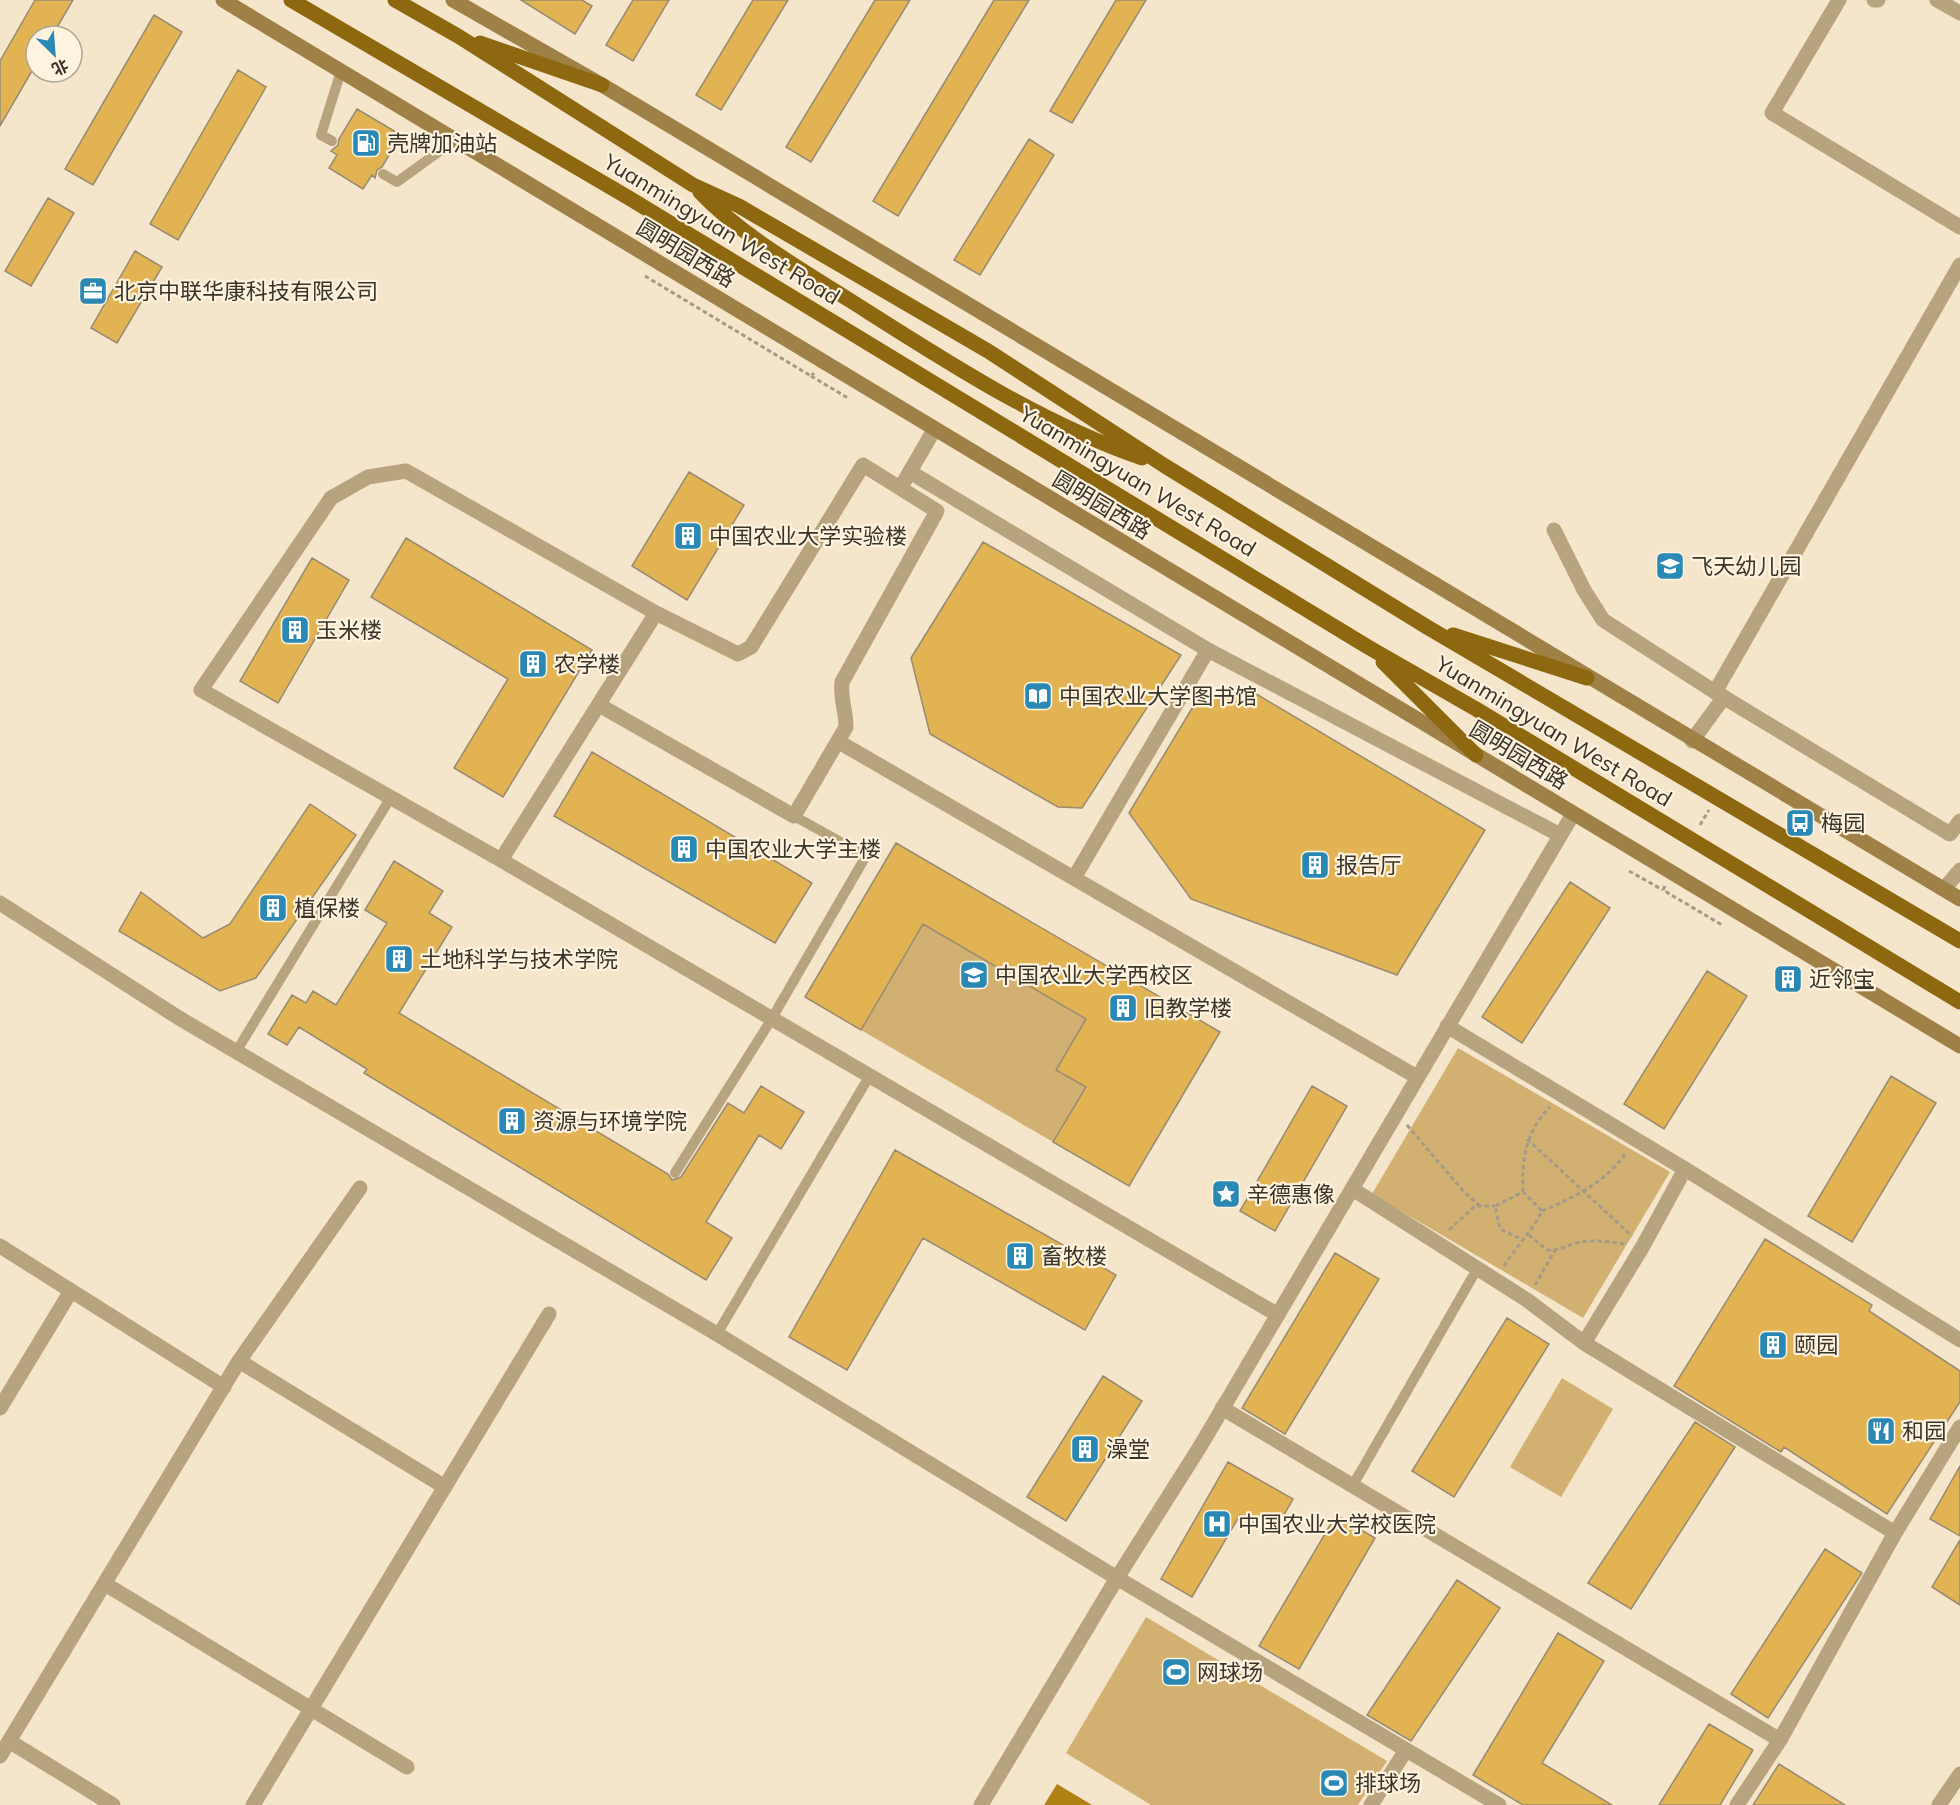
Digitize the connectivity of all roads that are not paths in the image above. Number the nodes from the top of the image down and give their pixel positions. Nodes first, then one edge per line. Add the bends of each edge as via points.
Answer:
1 (223, 0) edge
2 (291, 0) edge
3 (395, 0) edge
4 (453, 0) edge
5 (1839, 0) edge
6 (1937, 0) edge
7 (1960, 13) edge
8 (458, 36) junction
9 (341, 71) junction
10 (602, 85) junction
11 (455, 140) junction
12 (332, 141) dead end
13 (383, 174) dead end
14 (693, 185) junction
15 (1960, 227) edge
16 (1960, 265) edge
17 (934, 430) junction
18 (1165, 466) junction
19 (910, 472) junction
20 (900, 488) junction
21 (1554, 530) dead end
22 (656, 613) junction
23 (1427, 627) junction
24 (1368, 647) junction
25 (1208, 650) junction
26 (1587, 678) junction
27 (1719, 694) junction
28 (599, 705) junction
29 (1692, 741) junction
30 (840, 742) junction
31 (1476, 755) junction
32 (391, 797) junction
33 (1573, 814) junction
34 (794, 816) junction
35 (1960, 821) edge
36 (1560, 835) junction
37 (501, 860) junction
38 (1960, 870) edge
39 (1074, 878) junction
40 (1944, 889) junction
41 (1960, 899) edge
42 (0, 903) edge
43 (1960, 941) edge
44 (1960, 1002) edge
45 (771, 1020) junction
46 (1447, 1026) junction
47 (1960, 1046) edge
48 (236, 1052) junction
49 (870, 1075) junction
50 (1417, 1077) junction
51 (1685, 1169) junction
52 (675, 1173) dead end
53 (360, 1188) dead end
54 (1353, 1190) junction
55 (0, 1246) edge
56 (1477, 1269) junction
57 (71, 1291) junction
58 (549, 1314) dead end
59 (1278, 1315) junction
60 (717, 1334) junction
61 (1960, 1340) edge
62 (1584, 1343) junction
63 (239, 1361) junction
64 (224, 1387) junction
65 (0, 1407) edge
66 (1222, 1408) junction
67 (1960, 1427) edge
68 (1353, 1485) junction
69 (445, 1487) junction
70 (1895, 1533) junction
71 (1116, 1578) junction
72 (105, 1584) junction
73 (311, 1708) junction
74 (1780, 1740) junction
75 (9, 1741) junction
76 (1406, 1750) junction
77 (0, 1756) edge
78 (407, 1767) dead end
79 (1960, 1774) edge
80 (113, 1805) edge
81 (253, 1805) edge
82 (981, 1805) edge
83 (1371, 1805) edge
84 (1499, 1805) edge
85 (1737, 1805) edge
86 (1939, 1805) edge

1 - 9 street, 圆明园西路
2 - 24 main road, Yuanmingyuan West Road via 630,198
3 - 8 main road, Yuanmingyuan West Road
4 - 10 street
5 - 15 street via 1772,113
6 - 7 street
8 - 10 main road
8 - 14 main road, Yuanmingyuan West Road
9 - 11 street, 圆明园西路
9 - 12 lane via 321,135
10 - 26 street
11 - 13 lane via 398,182
11 - 17 street, 圆明园西路
14 - 18 main road, Yuanmingyuan West Road via 739,206 988,351
14 - 18 main road, Yuanmingyuan West Road via 720,213 971,377 1103,444
16 - 27 street
17 - 19 street
17 - 31 street, 圆明园西路
18 - 23 main road, Yuanmingyuan West Road
19 - 20 street
19 - 25 street
20 - 22 street via 863,465 751,647 738,654
20 - 30 street via 937,512 842,682 840,695 846,727
21 - 27 street via 1603,620
22 - 28 street
22 - 32 street via 406,471 368,477 331,498 201,690
23 - 26 main road
23 - 43 main road, Yuanmingyuan West Road
24 - 31 main road
24 - 44 main road, Yuanmingyuan West Road
25 - 36 street
25 - 39 street
26 - 29 street
27 - 29 street
27 - 35 street via 1950,834
28 - 34 street
28 - 37 street
29 - 40 street
30 - 34 street
30 - 39 street
31 - 33 street, 圆明园西路
32 - 37 street
32 - 48 lane
33 - 36 street
33 - 47 street, 圆明园西路
34 - 45 lane via 866,856
36 - 46 street
37 - 45 street
38 - 40 street
39 - 50 street
40 - 41 street
42 - 48 street
45 - 49 street
45 - 52 lane
46 - 50 street
46 - 51 street
48 - 60 street
49 - 59 street
49 - 60 lane
50 - 54 street
51 - 61 street
51 - 62 street
53 - 63 street
54 - 56 street
54 - 59 street
55 - 57 street
56 - 62 street
56 - 68 lane
57 - 64 street
57 - 65 street
58 - 69 street
59 - 66 street
60 - 71 street
62 - 70 street
63 - 64 street
63 - 69 street
64 - 72 street
66 - 68 street
66 - 71 street
67 - 70 street
68 - 74 street
69 - 73 street
70 - 74 street
71 - 76 street
71 - 82 street
72 - 73 street
72 - 75 street
73 - 78 street
73 - 81 street
74 - 85 street
75 - 77 street
75 - 80 street
76 - 83 street
76 - 84 street
79 - 86 street

